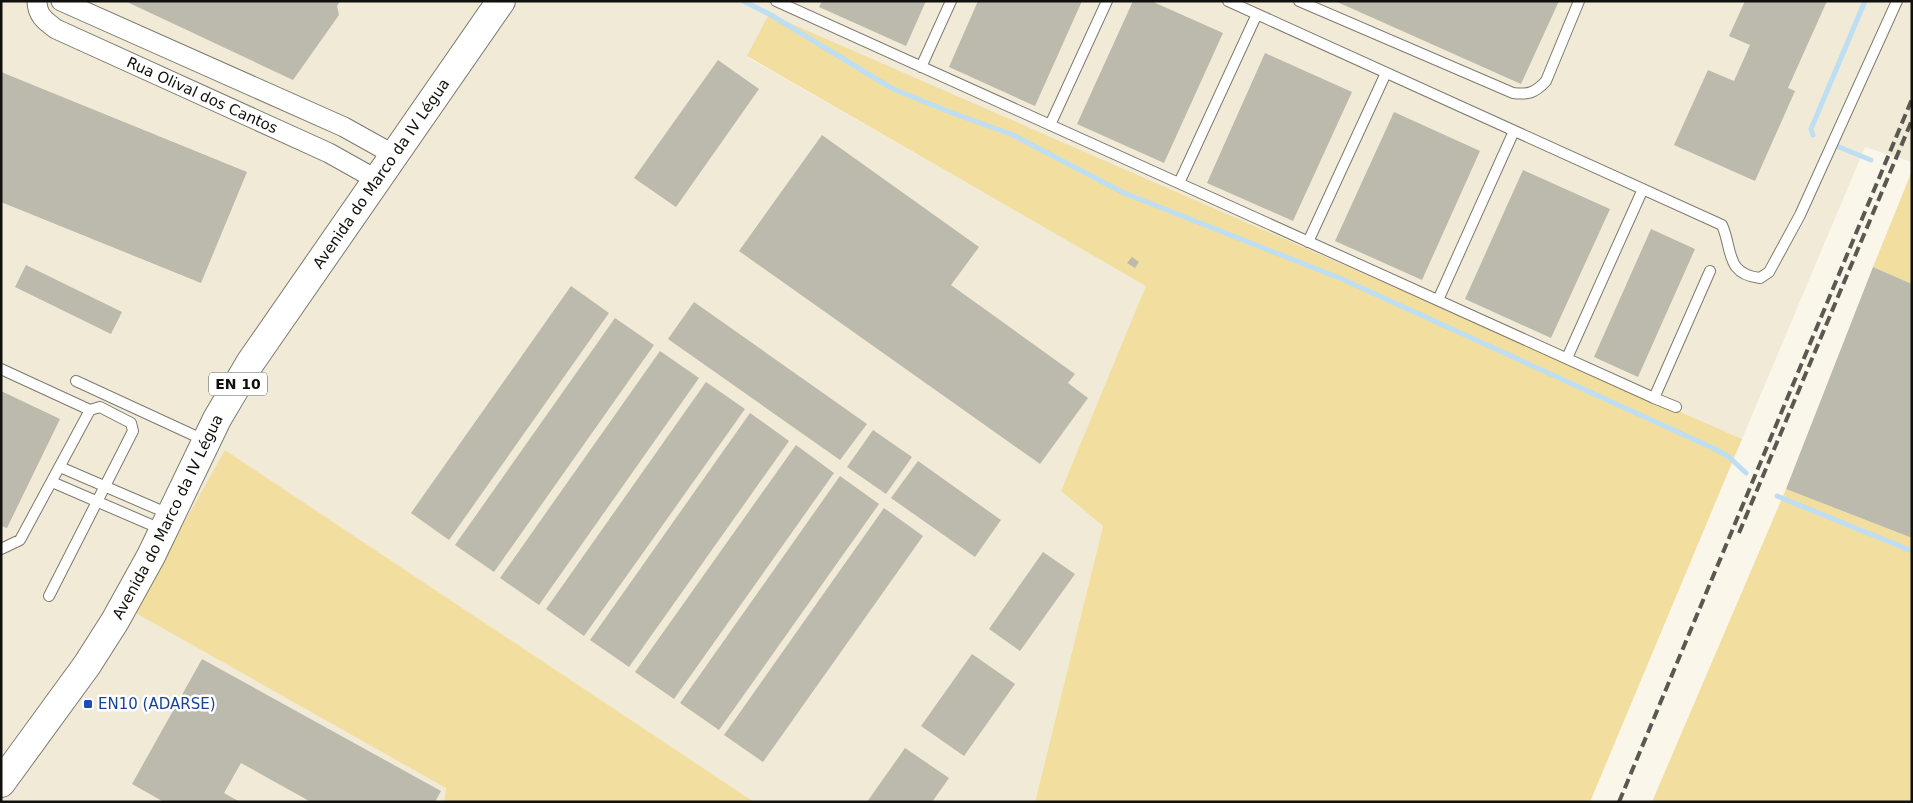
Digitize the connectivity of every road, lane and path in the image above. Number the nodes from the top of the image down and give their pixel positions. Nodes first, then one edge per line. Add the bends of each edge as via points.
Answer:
1 (37, 1) edge
2 (61, 1) edge
3 (501, 1) edge
4 (951, 1) edge
5 (1107, 1) edge
6 (1228, 1) edge
7 (1299, 1) edge
8 (1579, 1) edge
9 (1897, 1) edge
10 (778, 2) edge
11 (1257, 14) junction
12 (921, 67) junction
13 (1386, 73) junction
14 (1050, 125) junction
15 (1514, 131) junction
16 (396, 156) junction
17 (378, 181) junction
18 (1179, 183) junction
19 (1643, 189) junction
20 (1308, 242) junction
21 (1710, 271) dead end
22 (1438, 300) junction
23 (1567, 358) junction
24 (1, 369) edge
25 (76, 381) dead end
26 (1654, 398) junction
27 (1676, 407) dead end
28 (90, 410) junction
29 (206, 441) junction
30 (60, 466) junction
31 (52, 482) junction
32 (103, 486) junction
33 (96, 501) junction
34 (167, 522) junction
35 (1, 549) edge
36 (49, 596) dead end
37 (1, 783) edge

1 - 17 street, Rua Olival dos Cantos via 38,12 56,29 329,153
2 - 16 street, Rua Olival dos Cantos via 344,127
3 - 16 main road, Avenida do Marco da IV Légua / EN 10
4 - 12 lane
5 - 14 lane
6 - 11 lane
7 - 8 lane via 1513,93 1526,95 1546,81
9 - 19 lane via 1800,215 1769,272 1760,278 1746,277 1737,270 1722,225
10 - 12 lane
11 - 13 lane
11 - 18 lane
12 - 14 lane
13 - 15 lane
13 - 20 lane
14 - 18 lane
15 - 19 lane
15 - 22 lane
16 - 17 main road, Avenida do Marco da IV Légua / EN 10
17 - 29 main road, Avenida do Marco da IV Légua / EN 10 via 250,362
18 - 20 lane
19 - 23 lane
20 - 22 lane
21 - 26 lane
22 - 23 lane
23 - 26 lane
24 - 28 lane
25 - 29 lane
26 - 27 lane
28 - 30 lane
28 - 32 lane via 100,407 133,426
29 - 34 main road, Avenida do Marco da IV Légua / EN 10
30 - 31 lane
30 - 32 lane
31 - 33 lane
31 - 35 lane via 20,540
32 - 33 lane
32 - 34 lane
33 - 34 lane
33 - 36 lane
34 - 37 main road, Avenida do Marco da IV Légua / EN 10 via 115,621 82,673

